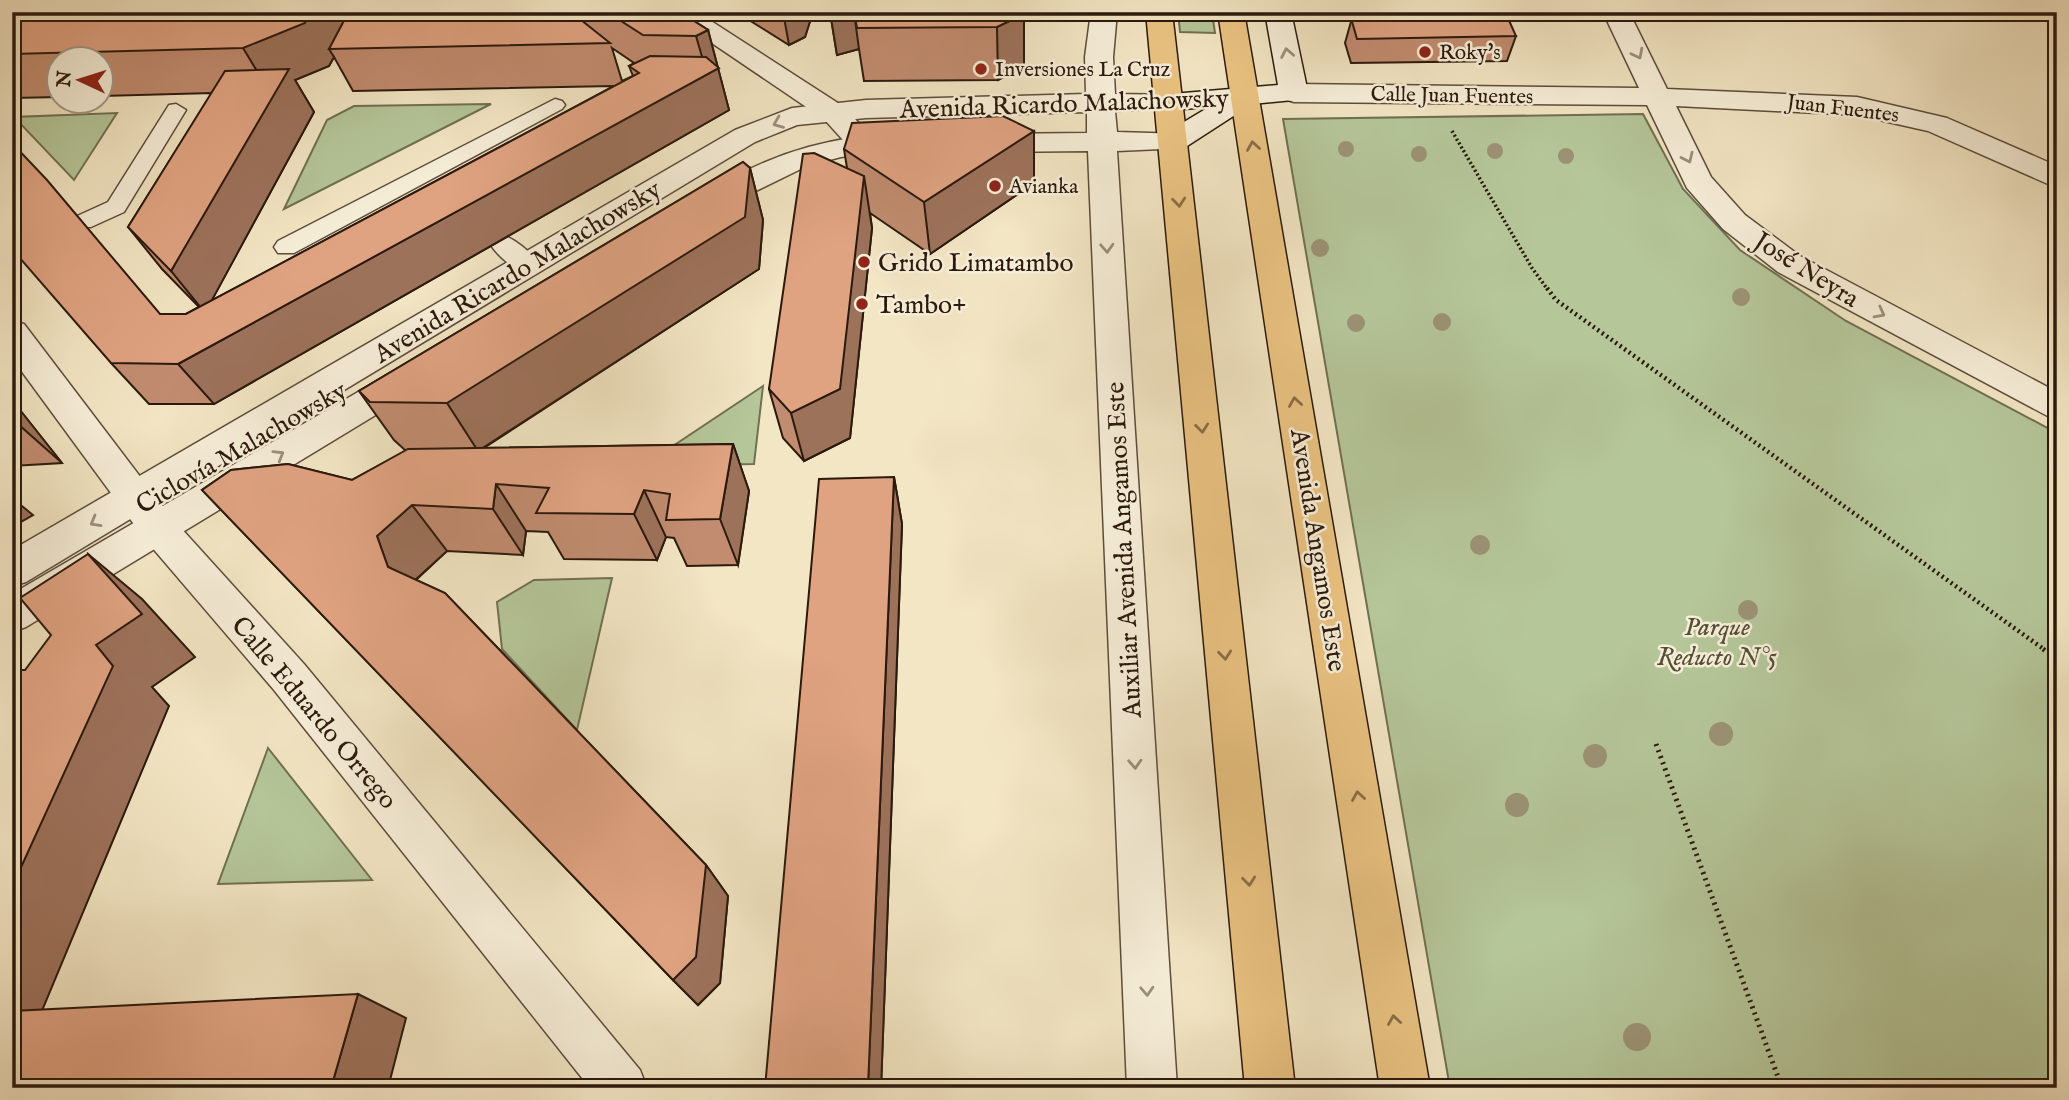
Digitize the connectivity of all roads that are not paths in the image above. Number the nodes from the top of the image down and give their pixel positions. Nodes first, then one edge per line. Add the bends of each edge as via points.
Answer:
1 (679, 12) edge
2 (1104, 12) edge
3 (1159, 12) edge
4 (1231, 12) edge
5 (1278, 12) edge
6 (1616, 12) edge
7 (1294, 93) junction
8 (1245, 97) junction
9 (1659, 97) junction
10 (1170, 101) junction
11 (555, 105) dead end
12 (176, 110) dead end
13 (834, 113) junction
14 (1103, 123) junction
15 (1174, 141) junction
16 (863, 144) junction
17 (418, 177) junction
18 (2057, 178) edge
19 (438, 193) edge
20 (83, 222) edge
21 (675, 223) edge
22 (499, 242) dead end
23 (286, 247) dead end
24 (528, 265) junction
25 (12, 333) edge
26 (439, 362) edge
27 (2057, 408) edge
28 (146, 513) junction
29 (12, 570) edge
30 (12, 615) edge
31 (622, 1088) edge
32 (1152, 1088) edge
33 (1270, 1088) edge
34 (1405, 1088) edge

1 - 13 street
2 - 14 street, Auxiliar Avenida Angamos Este via 1099,57
3 - 10 main road
4 - 8 main road, Avenida Angamos Este
7 -> 5 street
6 -> 9 street, José Neyra
7 - 8 street, Calle Juan Fuentes
7 - 9 street, Calle Juan Fuentes
8 - 10 street, Avenida Ricardo Malachowsky
8 - 15 street, Avenida Ricardo Malachowsky
34 -> 8 main road, Avenida Angamos Este
9 - 18 street, Juan Fuentes via 1817,102 1883,110 1937,124
9 -> 27 street, José Neyra via 1698,181 1734,222 1789,264
10 - 14 street, Avenida Ricardo Malachowsky
10 - 15 main road
11 - 17 lane
12 - 20 lane via 116,207
13 - 14 street, Avenida Ricardo Malachowsky via 866,109
13 - 16 street
13 -> 24 street, Avenida Ricardo Malachowsky via 792,117 745,136
14 - 15 street, Avenida Ricardo Malachowsky
14 - 16 street, Avenida Ricardo Malachowsky via 942,143
14 -> 32 street, Auxiliar Avenida Angamos Este
15 -> 33 main road
16 - 21 street, Avenida Ricardo Malachowsky via 803,154
17 - 19 lane
17 - 23 lane
22 - 24 lane
24 - 28 street, Avenida Ricardo Malachowsky
25 - 28 street, Calle Eduardo Orrego
28 -> 26 street, Avenida Ricardo Malachowsky
28 -> 29 street, Avenida Ricardo Malachowsky
28 - 30 street, Avenida Ricardo Malachowsky
28 - 31 street, Calle Eduardo Orrego via 289,677

